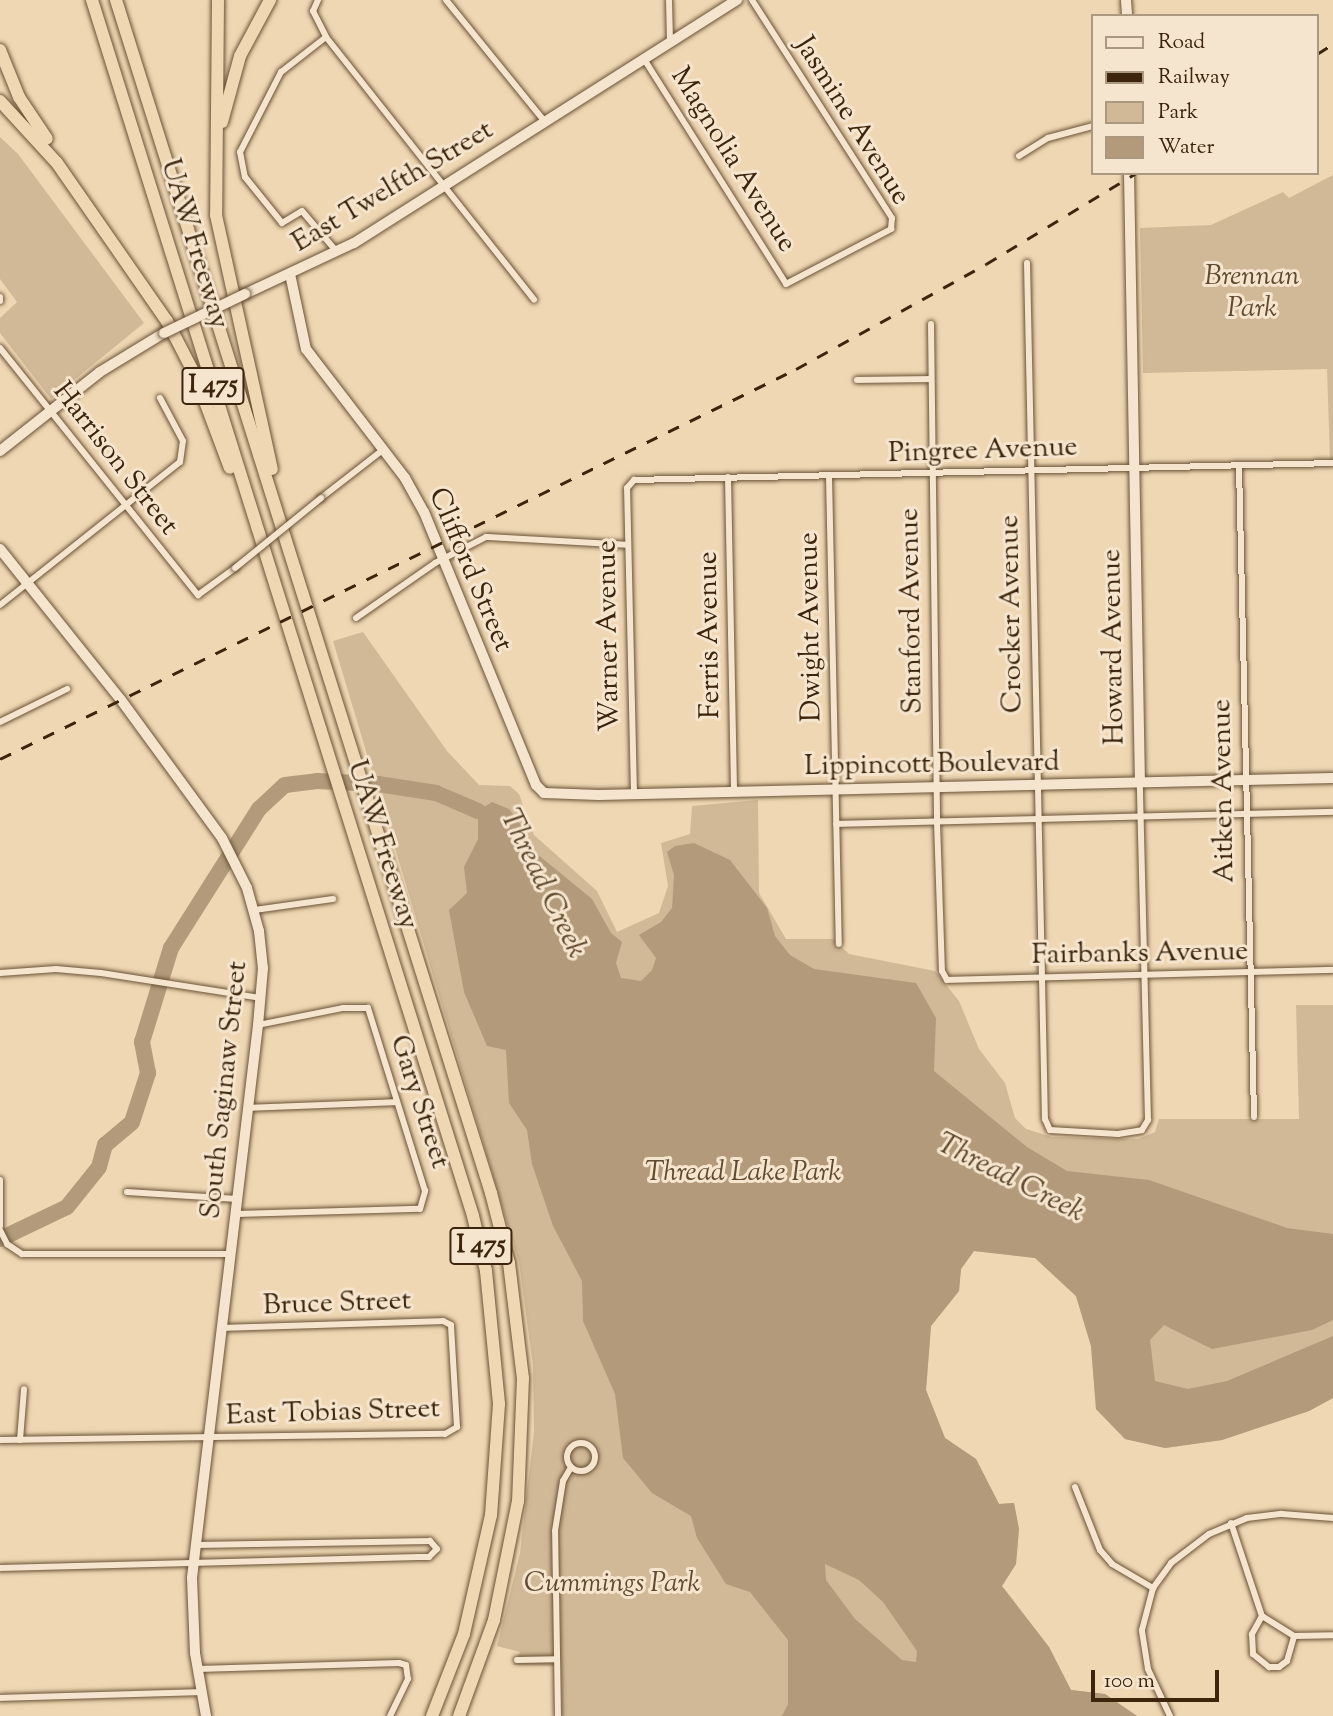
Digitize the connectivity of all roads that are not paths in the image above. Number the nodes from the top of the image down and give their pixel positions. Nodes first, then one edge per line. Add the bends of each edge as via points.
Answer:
1 (92, 0) edge
2 (117, 0) edge
3 (218, 0) edge
4 (270, 0) edge
5 (318, 0) edge
6 (446, 0) edge
7 (669, 0) edge
8 (737, 0) edge
9 (752, 0) edge
10 (326, 37) junction
11 (670, 41) junction
12 (0, 50) edge
13 (644, 59) junction
14 (0, 101) edge
15 (545, 122) junction
16 (1092, 126) edge
17 (1019, 156) dead end
18 (1129, 175) edge
19 (446, 185) junction
20 (214, 196) junction
21 (94, 213) junction
22 (337, 252) junction
23 (1027, 263) dead end
24 (290, 274) junction
25 (786, 284) joint
26 (534, 299) dead end
27 (931, 324) dead end
28 (0, 348) edge
29 (931, 379) junction
30 (857, 380) dead end
31 (160, 398) dead end
32 (51, 410) junction
33 (384, 449) junction
34 (0, 451) edge
35 (1333, 463) edge
36 (1238, 465) junction
37 (1133, 467) junction
38 (1030, 470) junction
39 (933, 473) junction
40 (828, 476) junction
41 (728, 477) junction
42 (634, 480) joint
43 (125, 508) junction
44 (628, 545) junction
45 (0, 549) edge
46 (267, 559) junction
47 (443, 559) junction
48 (293, 562) junction
49 (27, 583) junction
50 (0, 605) edge
51 (356, 618) dead end
52 (67, 689) dead end
53 (0, 722) edge
54 (1333, 778) edge
55 (1245, 780) junction
56 (1140, 783) junction
57 (536, 785) joint
58 (1037, 786) junction
59 (937, 787) junction
60 (836, 789) junction
61 (734, 791) junction
62 (634, 794) junction
63 (1333, 812) edge
64 (1246, 815) junction
65 (1142, 817) junction
66 (1037, 820) junction
67 (937, 822) junction
68 (836, 824) junction
69 (333, 898) dead end
70 (254, 910) junction
71 (839, 944) dead end
72 (1333, 970) edge
73 (1248, 972) junction
74 (0, 973) edge
75 (1145, 973) junction
76 (1042, 977) junction
77 (947, 979) joint
78 (260, 998) junction
79 (258, 1025) junction
80 (397, 1102) junction
81 (248, 1108) junction
82 (1254, 1117) dead end
83 (1049, 1130) joint
84 (0, 1180) edge
85 (127, 1192) dead end
86 (237, 1199) junction
87 (236, 1214) junction
88 (0, 1228) edge
89 (231, 1254) junction
90 (223, 1328) junction
91 (24, 1389) dead end
92 (457, 1427) joint
93 (209, 1438) junction
94 (0, 1440) edge
95 (20, 1440) junction
96 (571, 1467) junction
97 (1075, 1487) dead end
98 (1333, 1518) edge
99 (1231, 1523) junction
100 (331, 1544) junction
101 (196, 1545) junction
102 (331, 1559) junction
103 (194, 1560) junction
104 (0, 1569) edge
105 (1153, 1588) junction
106 (1262, 1616) junction
107 (1333, 1634) edge
108 (1294, 1636) junction
109 (556, 1659) junction
110 (517, 1660) dead end
111 (198, 1669) junction
112 (201, 1692) junction
113 (0, 1698) edge
114 (206, 1716) edge
115 (390, 1716) edge
116 (432, 1716) edge
117 (459, 1716) edge
118 (558, 1716) edge
119 (1170, 1716) edge

1 - 46 highway, UAW Freeway / I 475
2 - 48 highway, UAW Freeway / I 475
3 - 20 highway
4 - 20 highway via 232,79 222,118
5 - 10 street via 316,19
6 - 15 street
7 - 11 street
8 - 11 street, East Twelfth Street
9 - 25 street, Jasmine Avenue via 892,218 891,229
10 - 19 street
10 - 22 street via 281,72 240,152 244,177 282,223 302,211
11 - 13 street, East Twelfth Street
12 - 21 highway via 19,97
13 - 15 street, East Twelfth Street
13 - 25 street, Magnolia Avenue
14 - 21 highway via 41,143
15 - 19 street, East Twelfth Street
16 - 17 street via 1048,138
18 - 37 street, Howard Avenue
19 - 22 street, East Twelfth Street
19 - 26 street
20 - 48 highway via 222,250
21 - 46 highway via 180,343
22 - 24 street, East Twelfth Street
23 - 38 street, Crocker Avenue
24 - 32 street, East Twelfth Street, bridge via 164,332 118,359
24 - 33 street, Clifford Street via 311,359
27 - 29 street, Stanford Avenue
28 - 32 street, Harrison Street
29 - 30 street
29 - 39 street, Stanford Avenue
31 - 43 street via 183,441 184,454
32 - 34 street, East Twelfth Street
32 - 43 street, Harrison Street
33 - 43 street, Harrison Street, bridge via 198,595
33 - 47 street, Clifford Street via 424,512
35 - 36 street, Pingree Avenue
36 - 37 street, Pingree Avenue
36 - 55 street, Aitken Avenue
37 - 38 street, Pingree Avenue
37 - 56 street, Howard Avenue
38 - 39 street, Pingree Avenue
38 - 58 street, Crocker Avenue
39 - 40 street, Pingree Avenue
39 - 59 street, Stanford Avenue
40 - 41 street, Pingree Avenue
40 - 60 street, Dwight Avenue
41 - 42 street, Pingree Avenue
41 - 61 street, Ferris Avenue
42 - 44 street, Warner Avenue via 626,488
43 - 49 street
44 - 47 street via 486,537
44 - 62 street, Warner Avenue
45 - 49 street, South Saginaw Street
46 - 116 highway, UAW Freeway / I 475 via 473,1216 493,1323 498,1425 488,1539 464,1634
47 - 51 street
47 - 57 street, Clifford Street
48 - 117 highway, UAW Freeway / I 475 via 497,1212 520,1341 523,1424 512,1540 494,1620
49 - 50 street
49 - 70 street, South Saginaw Street via 222,838
52 - 53 street
54 - 55 street, Lippincott Boulevard
55 - 56 street, Lippincott Boulevard
55 - 64 street, Aitken Avenue
56 - 58 street, Lippincott Boulevard
56 - 65 street, Howard Avenue
57 - 62 street, Lippincott Boulevard via 544,793
58 - 59 street, Lippincott Boulevard
58 - 66 street, Crocker Avenue
59 - 60 street, Lippincott Boulevard
59 - 67 street, Stanford Avenue
60 - 61 street, Lippincott Boulevard
60 - 68 street, Dwight Avenue
61 - 62 street, Lippincott Boulevard
63 - 64 street, Lippincott Boulevard
64 - 65 street, Lippincott Boulevard
64 - 73 street, Aitken Avenue
65 - 66 street, Lippincott Boulevard
65 - 75 street, Howard Avenue
66 - 67 street, Lippincott Boulevard
66 - 76 street, Crocker Avenue
67 - 68 street, Lippincott Boulevard
67 - 77 street, Stanford Avenue via 942,971
68 - 71 street, Dwight Avenue
69 - 70 street
70 - 78 street, South Saginaw Street via 262,950
72 - 73 street, Fairbanks Avenue
73 - 75 street, Fairbanks Avenue
73 - 82 street, Aitken Avenue
74 - 78 street via 56,969
75 - 76 street, Fairbanks Avenue
75 - 83 street, Howard Avenue via 1148,1120 1142,1130 1118,1134
76 - 77 street, Fairbanks Avenue
76 - 83 street, Crocker Avenue
78 - 79 street, South Saginaw Street
79 - 80 street, Gary Street via 343,1008 368,1009
79 - 81 street, South Saginaw Street
80 - 81 street
80 - 87 street, Gary Street via 425,1191 420,1209
81 - 86 street, South Saginaw Street
84 - 88 street
85 - 86 street
86 - 87 street, South Saginaw Street
87 - 89 street, South Saginaw Street
88 - 89 street via 7,1244 22,1254
89 - 90 street, South Saginaw Street
90 - 92 street, Bruce Street via 443,1321 452,1325
90 - 93 street, South Saginaw Street
91 - 95 street
92 - 93 street, East Tobias Street via 445,1434
93 - 95 street, East Tobias Street
93 - 101 street, South Saginaw Street
94 - 95 street, East Tobias Street
96 - 96 street via 567,1454 572,1447 584,1443 592,1448 592,1466 580,1471
96 - 109 street via 563,1481 555,1531
97 - 105 street via 1100,1550 1112,1564
98 - 99 street via 1264,1514
99 - 105 street via 1189,1547
99 - 106 street
100 - 101 street
100 - 102 street
100 - 102 street via 430,1541 437,1549 429,1556
101 - 103 street, South Saginaw Street
102 - 103 street
103 - 104 street
103 - 111 street, South Saginaw Street via 192,1620
105 - 119 street via 1142,1630 1149,1669
106 - 108 street
106 - 108 street via 1251,1647 1269,1667 1287,1661
107 - 108 street
109 - 110 street
109 - 118 street
111 - 112 street, South Saginaw Street
111 - 115 street via 406,1665 408,1679
112 - 113 street
112 - 114 street, South Saginaw Street

